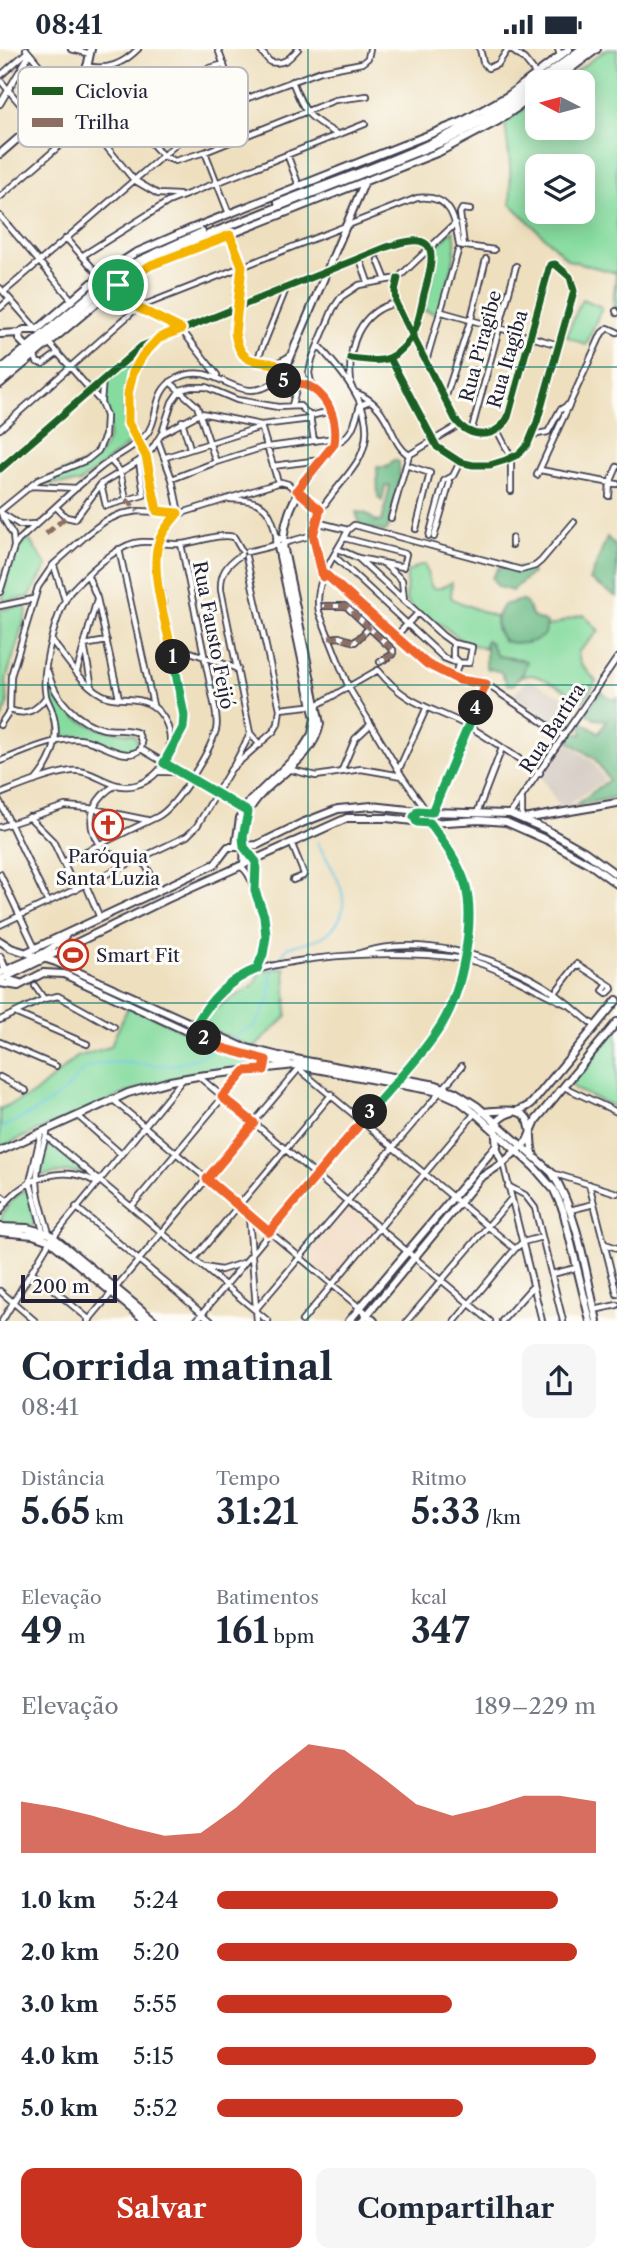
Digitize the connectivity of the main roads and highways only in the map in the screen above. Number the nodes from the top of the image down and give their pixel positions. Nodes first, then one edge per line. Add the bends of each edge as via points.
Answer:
1 (569, 49) edge
2 (575, 49) edge
3 (581, 49) edge
4 (589, 49) edge
5 (597, 49) edge
6 (559, 53) edge
7 (545, 70) edge
8 (554, 70) edge
9 (555, 70) edge
10 (561, 70) edge
11 (569, 70) edge
12 (525, 86) edge
13 (525, 92) edge
14 (509, 95) junction
15 (525, 97) edge
16 (525, 100) edge
17 (488, 108) junction
18 (508, 109) junction
19 (442, 131) junction
20 (18, 135) edge
21 (18, 137) edge
22 (416, 141) junction
23 (440, 145) junction
24 (0, 149) edge
25 (0, 154) edge
26 (396, 156) junction
27 (365, 181) junction
28 (350, 187) junction
29 (359, 195) junction
30 (349, 216) junction
31 (356, 222) road end
32 (332, 232) road end
33 (340, 238) junction
34 (330, 261) junction
35 (337, 268) road end
36 (312, 277) road end
37 (320, 285) junction
38 (0, 334) edge
39 (19, 336) junction
40 (43, 336) junction
41 (31, 350) junction
42 (0, 370) edge
43 (0, 377) edge
44 (0, 384) edge
45 (617, 803) edge
46 (246, 811) junction
47 (418, 811) junction
48 (538, 817) junction
49 (522, 819) junction
50 (417, 822) junction
51 (506, 822) junction
52 (533, 824) junction
53 (236, 845) junction
54 (244, 847) junction
55 (220, 860) junction
56 (255, 862) junction
57 (244, 863) junction
58 (228, 871) junction
59 (617, 875) edge
60 (617, 884) edge
61 (161, 889) junction
62 (167, 899) junction
63 (91, 922) junction
64 (96, 933) junction
65 (0, 941) edge
66 (11, 948) junction
67 (0, 950) edge
68 (55, 951) junction
69 (37, 955) junction
70 (0, 957) edge
71 (57, 963) junction
72 (54, 972) junction
73 (7, 973) edge
74 (0, 981) edge
75 (26, 983) junction
76 (617, 1000) edge
77 (617, 1022) edge
78 (194, 1030) junction
79 (272, 1054) junction
80 (266, 1060) junction
81 (299, 1065) junction
82 (264, 1070) junction
83 (558, 1071) junction
84 (564, 1087) junction
85 (517, 1110) junction
86 (479, 1113) junction
87 (495, 1123) junction
88 (495, 1132) junction
89 (530, 1134) junction
90 (497, 1145) junction
91 (518, 1149) junction
92 (0, 1151) edge
93 (534, 1157) junction
94 (503, 1163) junction
95 (570, 1226) junction
96 (0, 1230) edge
97 (573, 1235) junction
98 (49, 1236) junction
99 (114, 1290) junction
100 (360, 1308) junction
101 (364, 1317) edge
102 (146, 1321) edge
103 (155, 1321) edge
104 (349, 1321) edge
105 (374, 1321) edge
106 (590, 1321) edge
107 (597, 1321) edge

1 - 6 main road
2 - 8 main road
3 - 9 main road
4 - 10 main road
5 - 11 main road
6 - 7 main road
12 - 14 main road
13 - 18 main road
14 - 17 main road
14 - 18 main road
15 - 18 main road
16 - 18 main road
17 - 18 main road
17 - 19 main road
18 - 23 main road
18 - 23 main road via 502,119 451,146
19 - 22 main road
19 - 23 main road
20 - 24 main road
21 - 25 main road
22 - 26 main road
22 - 40 main road via 150,246 100,276 72,300
23 - 26 main road
23 - 27 main road
23 - 40 main road via 214,232 127,271
26 - 40 main road via 145,256 111,277
27 - 28 main road
27 - 29 main road
28 - 29 main road via 358,188
28 - 40 main road via 140,270
29 - 30 main road
30 - 31 main road
30 - 33 main road
32 - 33 main road
33 - 34 main road
34 - 35 main road
34 - 37 main road
36 - 37 main road
37 - 46 main road via 278,380 313,388 324,399 331,411 334,441 297,490 280,543 314,705 313,734
38 - 39 main road
39 - 40 main road via 30,327
39 - 41 main road
40 - 41 main road
40 - 41 main road
41 - 42 main road
41 - 43 main road
41 - 44 main road
45 - 48 main road
46 - 53 main road
46 - 54 main road
47 - 49 main road via 510,814
47 - 50 main road
47 - 54 main road via 346,806
48 - 49 main road
48 - 52 main road
49 - 51 main road
49 - 52 main road
50 - 51 main road
50 - 56 main road via 347,818
51 - 60 main road via 559,846
52 - 59 main road
53 - 54 main road
53 - 55 main road via 228,847
54 - 56 main road
54 - 57 main road
55 - 58 main road
55 - 61 main road
56 - 57 main road
57 - 58 main road
58 - 62 main road
61 - 62 main road via 169,894
61 - 63 main road
62 - 64 main road
63 - 64 main road
63 - 69 main road
64 - 68 main road
65 - 66 main road
66 - 67 main road
66 - 69 main road
68 - 69 main road
68 - 71 main road
69 - 71 main road
69 - 73 main road
69 - 73 main road via 32,963
70 - 73 main road
71 - 72 main road
71 - 78 main road
72 - 75 main road via 43,972
72 - 78 main road
73 - 74 main road
73 - 75 main road via 15,982
74 - 75 main road via 14,986
76 - 83 main road
77 - 84 main road
78 - 79 main road
78 - 80 main road via 223,1048
79 - 80 main road
79 - 81 main road
80 - 81 main road
80 - 82 main road
81 - 82 main road
81 - 86 main road via 442,1090 464,1097
82 - 92 main road via 151,1085
83 - 84 main road via 557,1082
83 - 85 main road via 527,1108
84 - 89 main road
85 - 86 main road
85 - 87 main road
85 - 89 main road via 528,1119
86 - 87 main road
86 - 88 main road
87 - 88 main road
87 - 91 main road
88 - 90 main road
88 - 91 main road
89 - 91 main road
89 - 93 main road
90 - 94 main road
90 - 100 main road
91 - 93 main road
91 - 94 main road
91 - 95 main road via 554,1190
93 - 95 main road via 560,1185 570,1210
94 - 101 main road via 480,1178
95 - 97 main road
96 - 98 main road
96 - 98 main road via 20,1227
97 - 106 main road
97 - 107 main road
98 - 99 main road
99 - 102 main road
99 - 103 main road
100 - 101 main road
100 - 104 main road
101 - 105 main road

